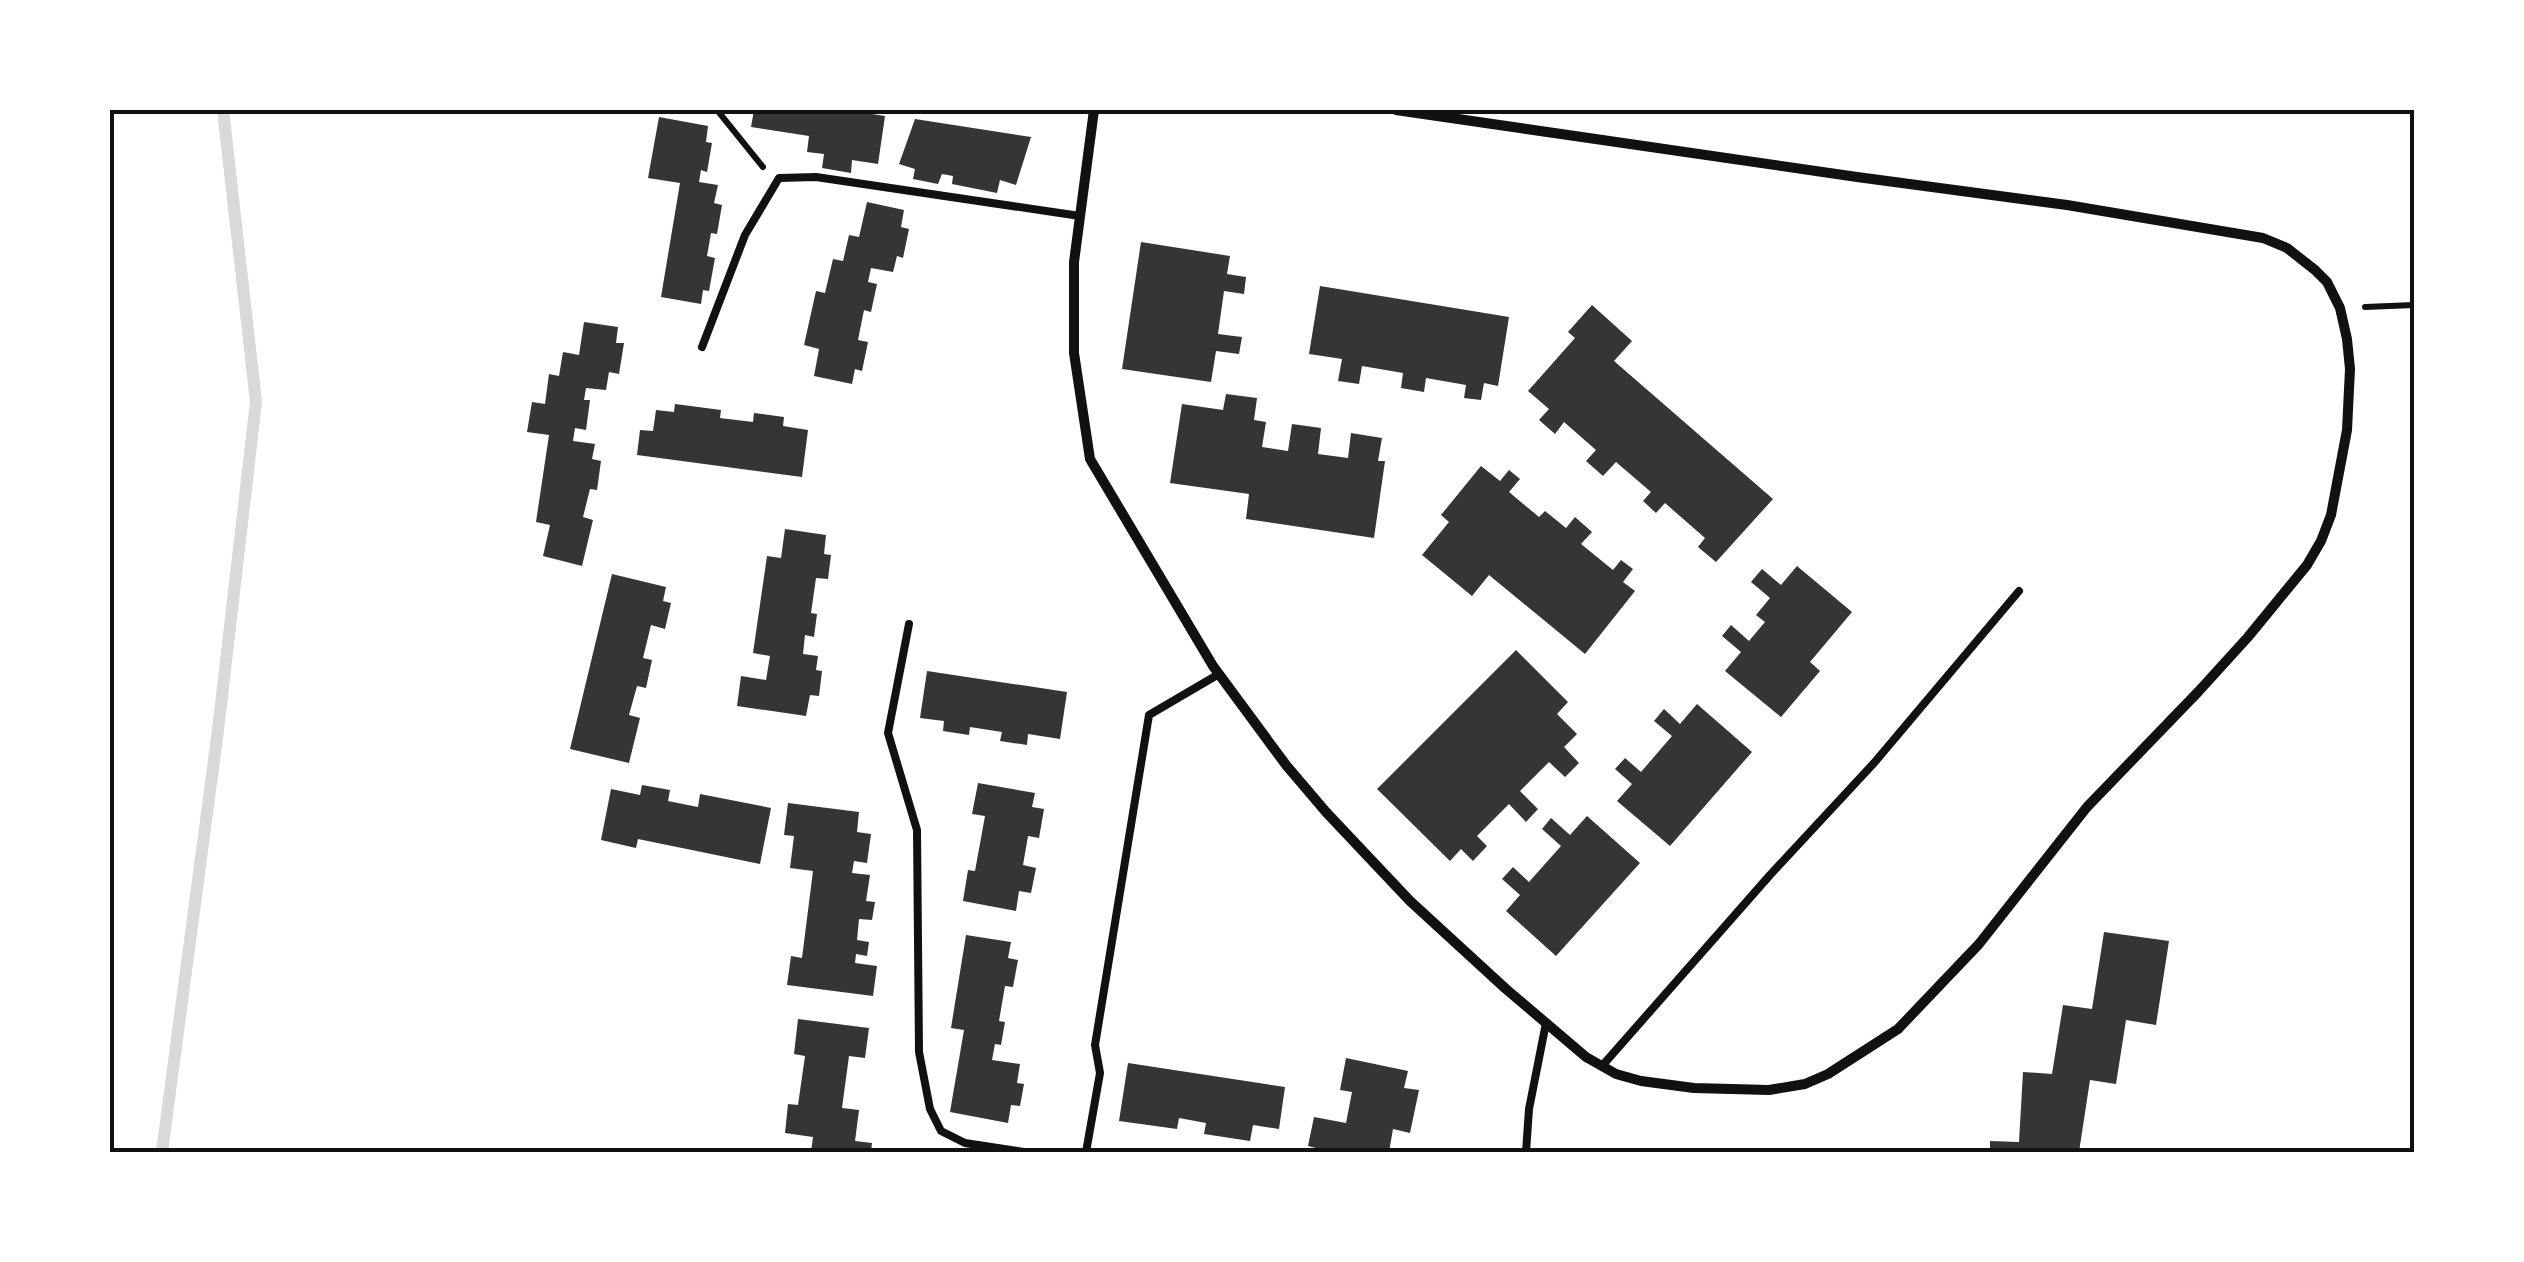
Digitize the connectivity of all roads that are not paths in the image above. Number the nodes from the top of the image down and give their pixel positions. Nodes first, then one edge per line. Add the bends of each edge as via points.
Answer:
1 (1094, 110) edge
2 (1396, 110) edge
3 (1080, 216) junction
4 (702, 347) dead end
5 (2019, 591) dead end
6 (909, 624) dead end
7 (1218, 674) junction
8 (1546, 1023) junction
9 (1602, 1066) junction
10 (1024, 1152) edge
11 (1086, 1152) edge
12 (1526, 1152) edge

1 - 3 street
2 - 9 street via 2067,204 2263,238 2287,248 2327,282 2347,339 2348,430 2330,516 2307,565 2087,807 1979,944 1898,1030 1828,1074 1769,1090 1641,1081
3 - 4 lane via 816,177 779,178 745,235
3 - 7 street via 1074,353 1090,458
5 - 9 lane via 1874,764
6 - 10 lane via 888,732 917,830 918,1052 930,1109 941,1130 965,1143
7 - 8 street via 1286,765 1410,902
7 - 11 lane via 1149,715 1095,1046 1100,1073
8 - 9 street
8 - 12 lane

